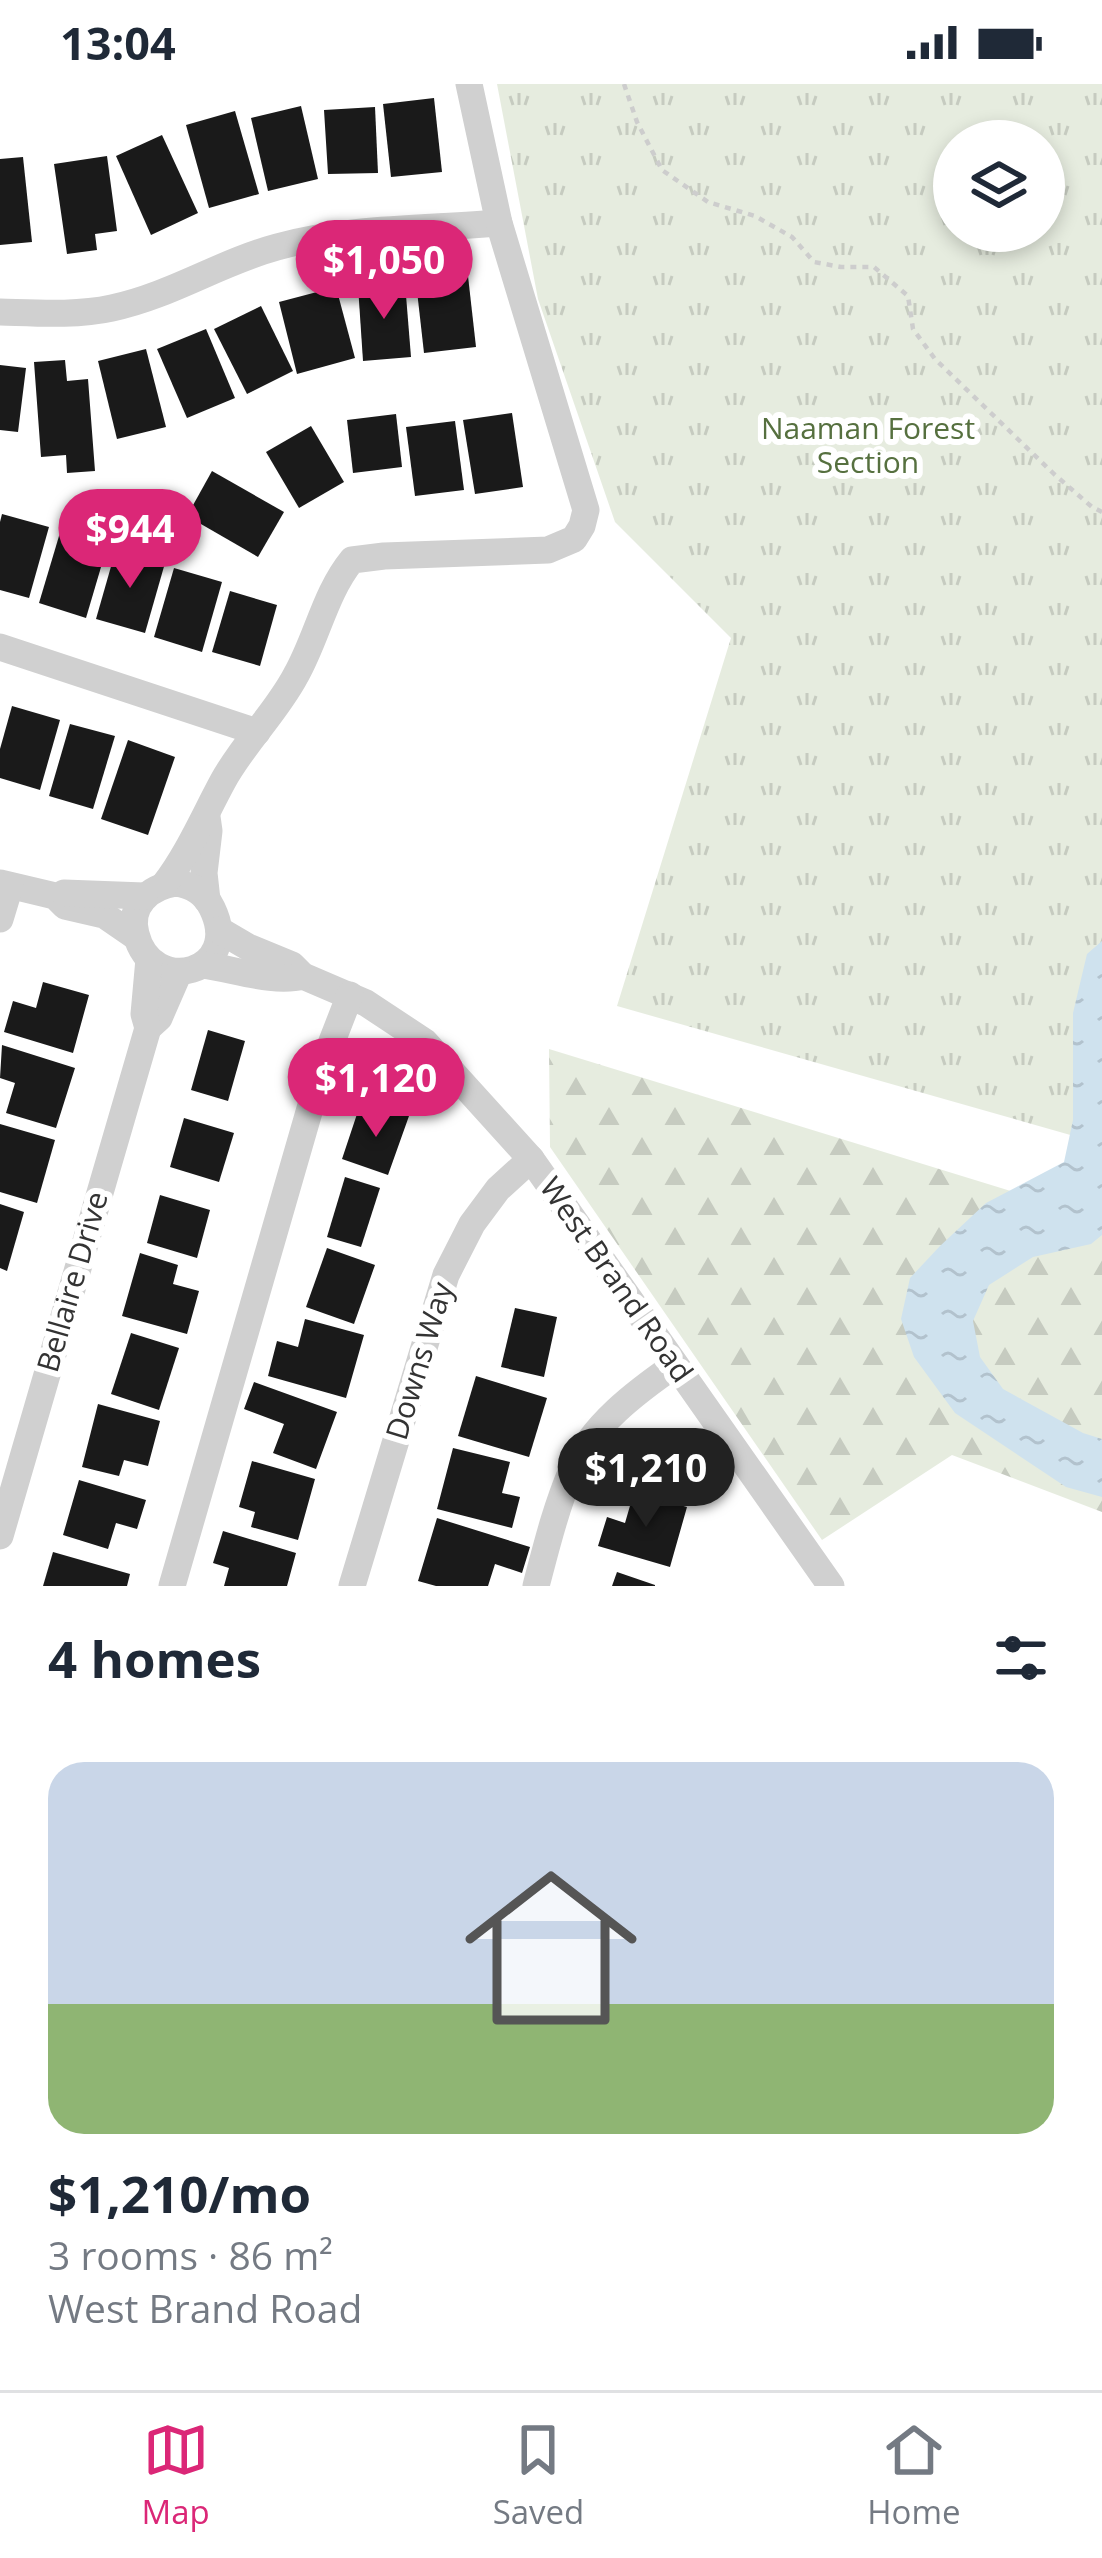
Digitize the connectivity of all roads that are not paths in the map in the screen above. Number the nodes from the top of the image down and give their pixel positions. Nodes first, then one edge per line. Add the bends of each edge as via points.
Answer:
1 (470, 84) edge
2 (500, 224) junction
3 (0, 312) edge
4 (0, 647) edge
5 (257, 732) junction
6 (206, 817) junction
7 (5, 884) edge
8 (154, 890) junction
9 (55, 896) junction
10 (207, 899) junction
11 (0, 919) edge
12 (219, 930) junction
13 (143, 948) junction
14 (191, 969) junction
15 (303, 976) junction
16 (350, 995) junction
17 (148, 1028) junction
18 (531, 1159) junction
19 (675, 1365) junction
20 (0, 1536) edge
21 (824, 1576) edge
22 (172, 1586) edge
23 (352, 1586) edge
24 (536, 1586) edge
25 (795, 1586) edge

1 - 2 street
2 - 3 street via 338,235 275,247 111,308
2 - 5 street via 586,510 582,526 548,550 352,560 295,678
4 - 5 street
5 - 6 street
6 - 8 street
6 - 10 street
7 - 9 street
7 - 11 street
8 - 9 street
8 - 10 street via 188,885
8 - 13 street via 135,914
9 - 13 street via 104,915
10 - 12 street
12 - 14 street via 216,950
12 - 15 street, West Brand Road
13 - 14 street via 167,970
13 - 17 street, Bellaire Drive
14 - 15 street, West Brand Road
14 - 17 street, Bellaire Drive
15 - 16 street, West Brand Road
16 - 18 street, West Brand Road via 425,1042
16 - 22 street via 322,1067
17 - 20 street, Bellaire Drive
18 - 19 street, West Brand Road
18 - 23 street, Downs Way via 472,1224 446,1275
19 - 21 street, West Brand Road
19 - 24 street via 634,1393 573,1468
21 - 25 street

